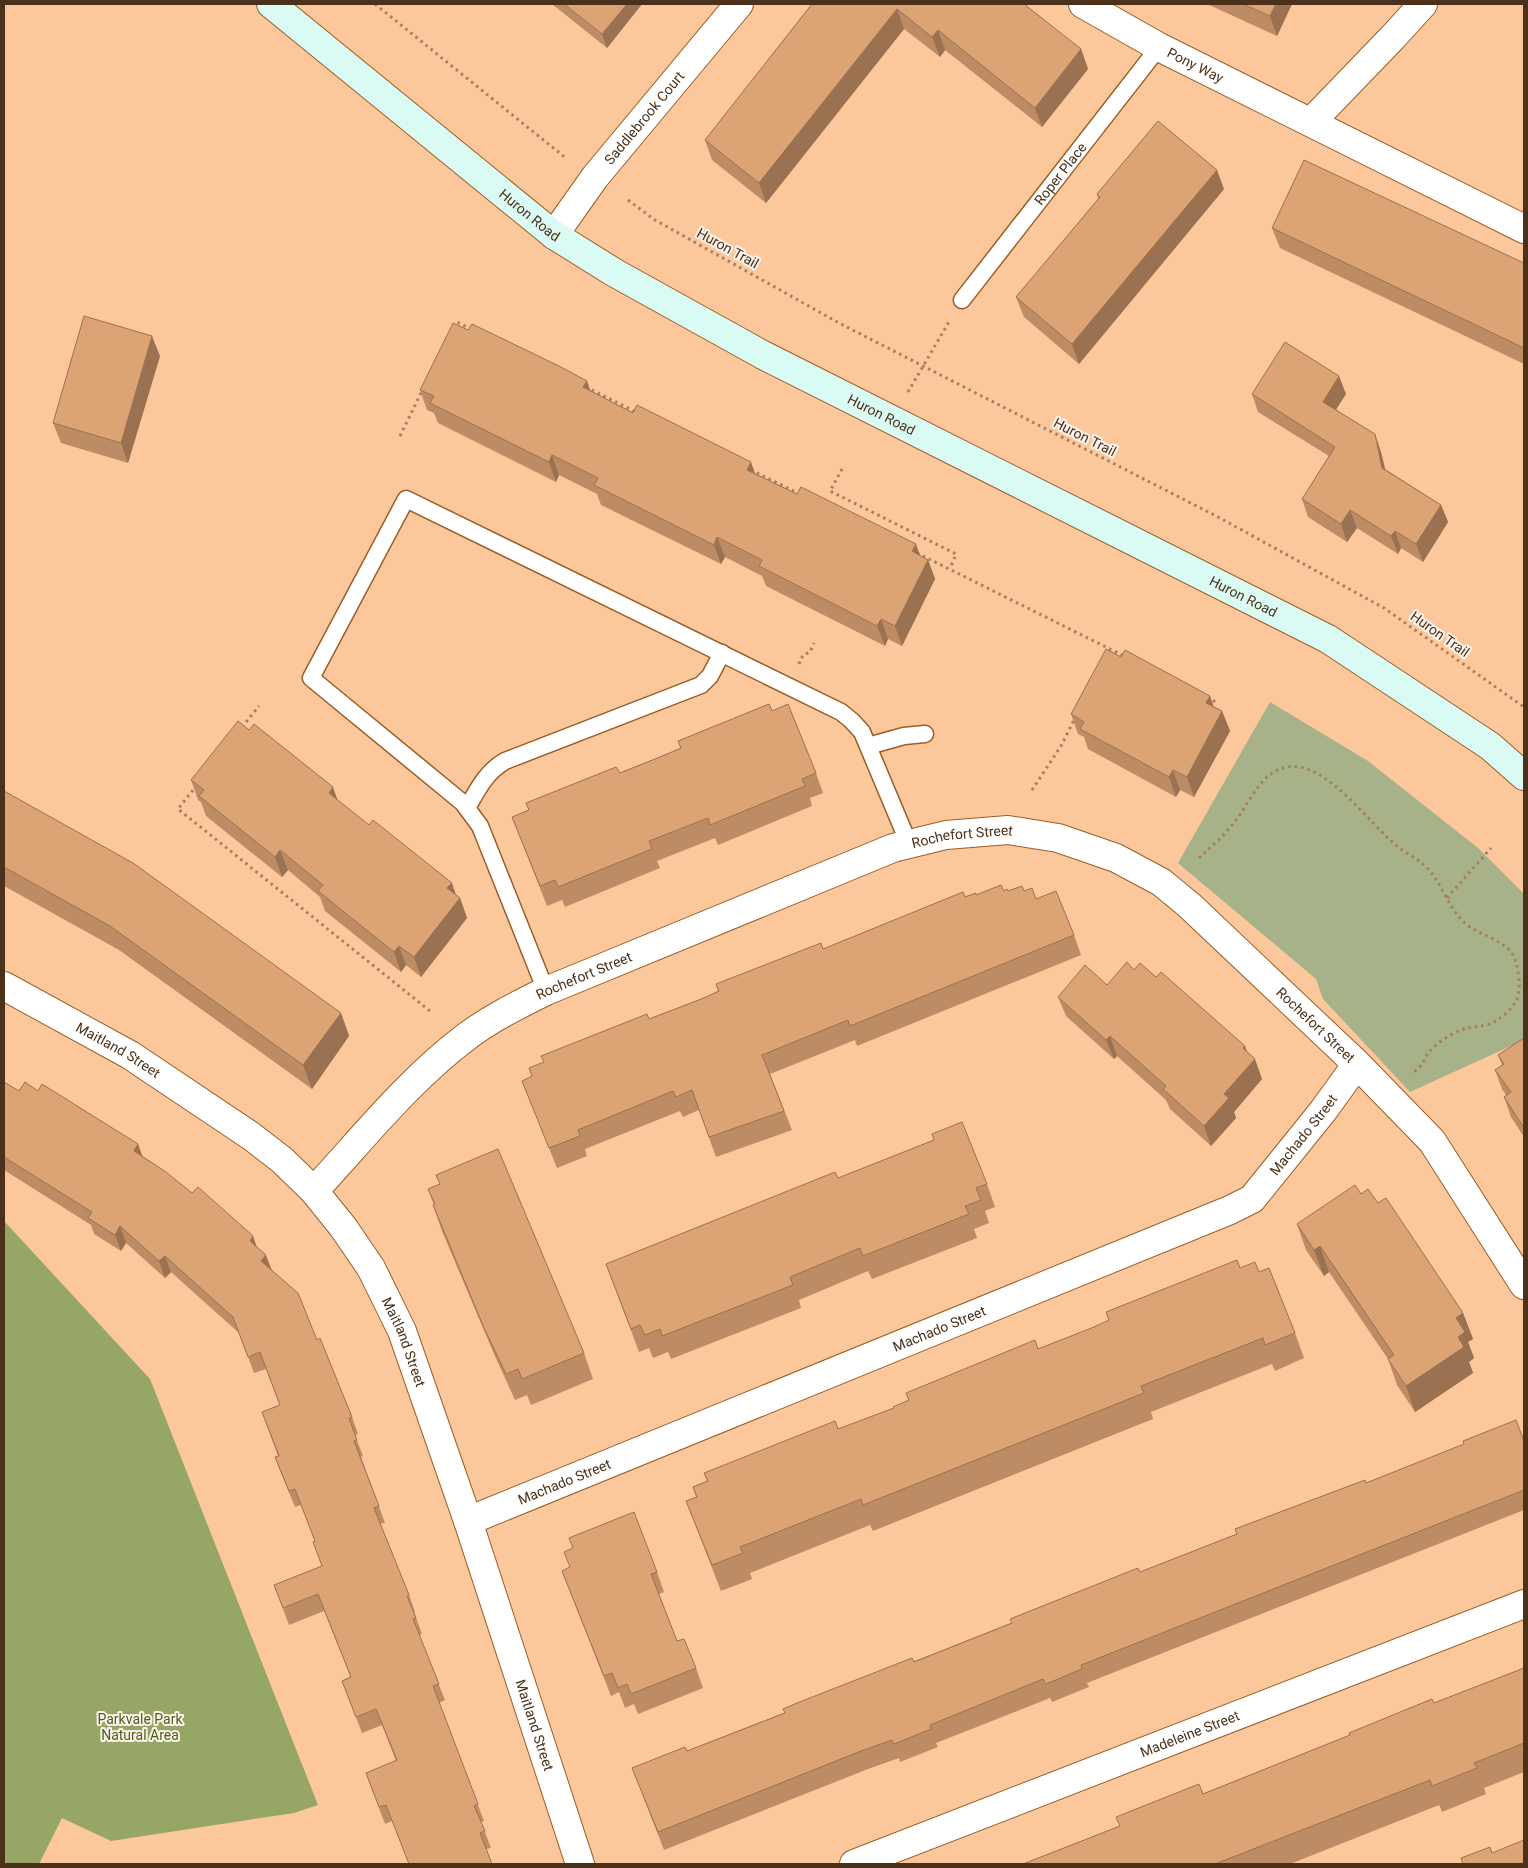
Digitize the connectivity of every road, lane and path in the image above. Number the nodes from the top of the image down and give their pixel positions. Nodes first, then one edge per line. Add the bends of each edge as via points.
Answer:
1 (271, 4) edge
2 (375, 4) edge
3 (739, 4) edge
4 (1083, 4) edge
5 (1423, 4) edge
6 (1160, 47) junction
7 (1310, 122) junction
8 (567, 159) dead end
9 (628, 200) dead end
10 (1524, 229) edge
11 (554, 235) junction
12 (962, 300) joint
13 (452, 331) edge
14 (474, 331) edge
15 (923, 366) junction
16 (426, 384) edge
17 (580, 384) edge
18 (641, 415) edge
19 (892, 420) junction
20 (400, 436) dead end
21 (747, 468) edge
22 (842, 469) dead end
23 (809, 498) edge
24 (914, 551) edge
25 (950, 569) junction
26 (814, 643) dead end
27 (1110, 649) junction
28 (722, 654) junction
29 (1126, 657) edge
30 (1105, 658) edge
31 (796, 669) dead end
32 (1201, 695) edge
33 (1218, 703) dead end
34 (259, 706) dead end
35 (1524, 707) edge
36 (1078, 710) edge
37 (242, 728) edge
38 (925, 734) dead end
39 (868, 746) junction
40 (1524, 776) edge
41 (201, 779) edge
42 (1032, 790) dead end
43 (467, 808) junction
44 (908, 844) junction
45 (1491, 848) dead end
46 (1199, 858) dead end
47 (1447, 898) junction
48 (4, 986) edge
49 (546, 992) junction
50 (430, 1011) dead end
51 (1357, 1064) junction
52 (1387, 1094) junction
53 (314, 1191) junction
54 (1524, 1286) edge
55 (468, 1521) junction
56 (1524, 1604) edge
57 (580, 1864) edge
58 (854, 1864) edge

1 - 11 main road, Huron Road
2 - 8 path
3 - 11 street, Saddlebrook Court via 594,177
4 - 6 street, Pony Way
5 - 7 street
6 - 7 street, Pony Way
6 - 12 lane, Roper Place
7 - 10 street, Pony Way
9 - 15 path, Huron Trail via 655,220 838,323
11 - 19 main road, Huron Road via 614,273 763,356
12 - 15 path
13 - 14 path via 457,322
15 - 19 path
15 - 35 path, Huron Trail via 1218,517 1384,608
16 - 20 path
17 - 18 path
19 - 40 main road, Huron Road via 1328,639 1490,746
21 - 23 path
22 - 25 path via 830,491 956,554
24 - 25 path
25 - 27 path
26 - 31 path
27 - 29 path
27 - 30 path
28 - 39 lane via 841,712 862,732
28 - 43 lane via 701,685 497,765 484,779
28 - 43 lane via 406,499 311,678
32 - 33 path
34 - 37 path
36 - 42 path via 1061,746
38 - 39 lane
39 - 44 lane
41 - 50 path via 178,808
43 - 49 lane via 480,826
44 - 49 street, Rochefort Street
44 - 51 street, Rochefort Street via 946,836 1008,830 1058,838 1116,858 1161,882 1189,905
45 - 47 path
46 - 47 path via 1236,820 1267,775 1287,767 1304,767 1326,777 1398,847 1429,869
47 - 52 path via 1462,920 1478,933 1500,941 1512,953 1519,973 1518,998 1507,1013 1487,1025 1468,1026 1452,1034 1429,1051 1421,1065
48 - 53 street, Maitland Street via 130,1056 251,1136
49 - 53 street, Rochefort Street via 497,1016 430,1067
51 - 52 street, Rochefort Street
51 - 55 street, Machado Street via 1324,1111 1252,1199
52 - 54 street, Rochefort Street via 1432,1141
53 - 55 street, Maitland Street via 371,1268 402,1331
55 - 57 street, Maitland Street
56 - 58 street, Madeleine Street

